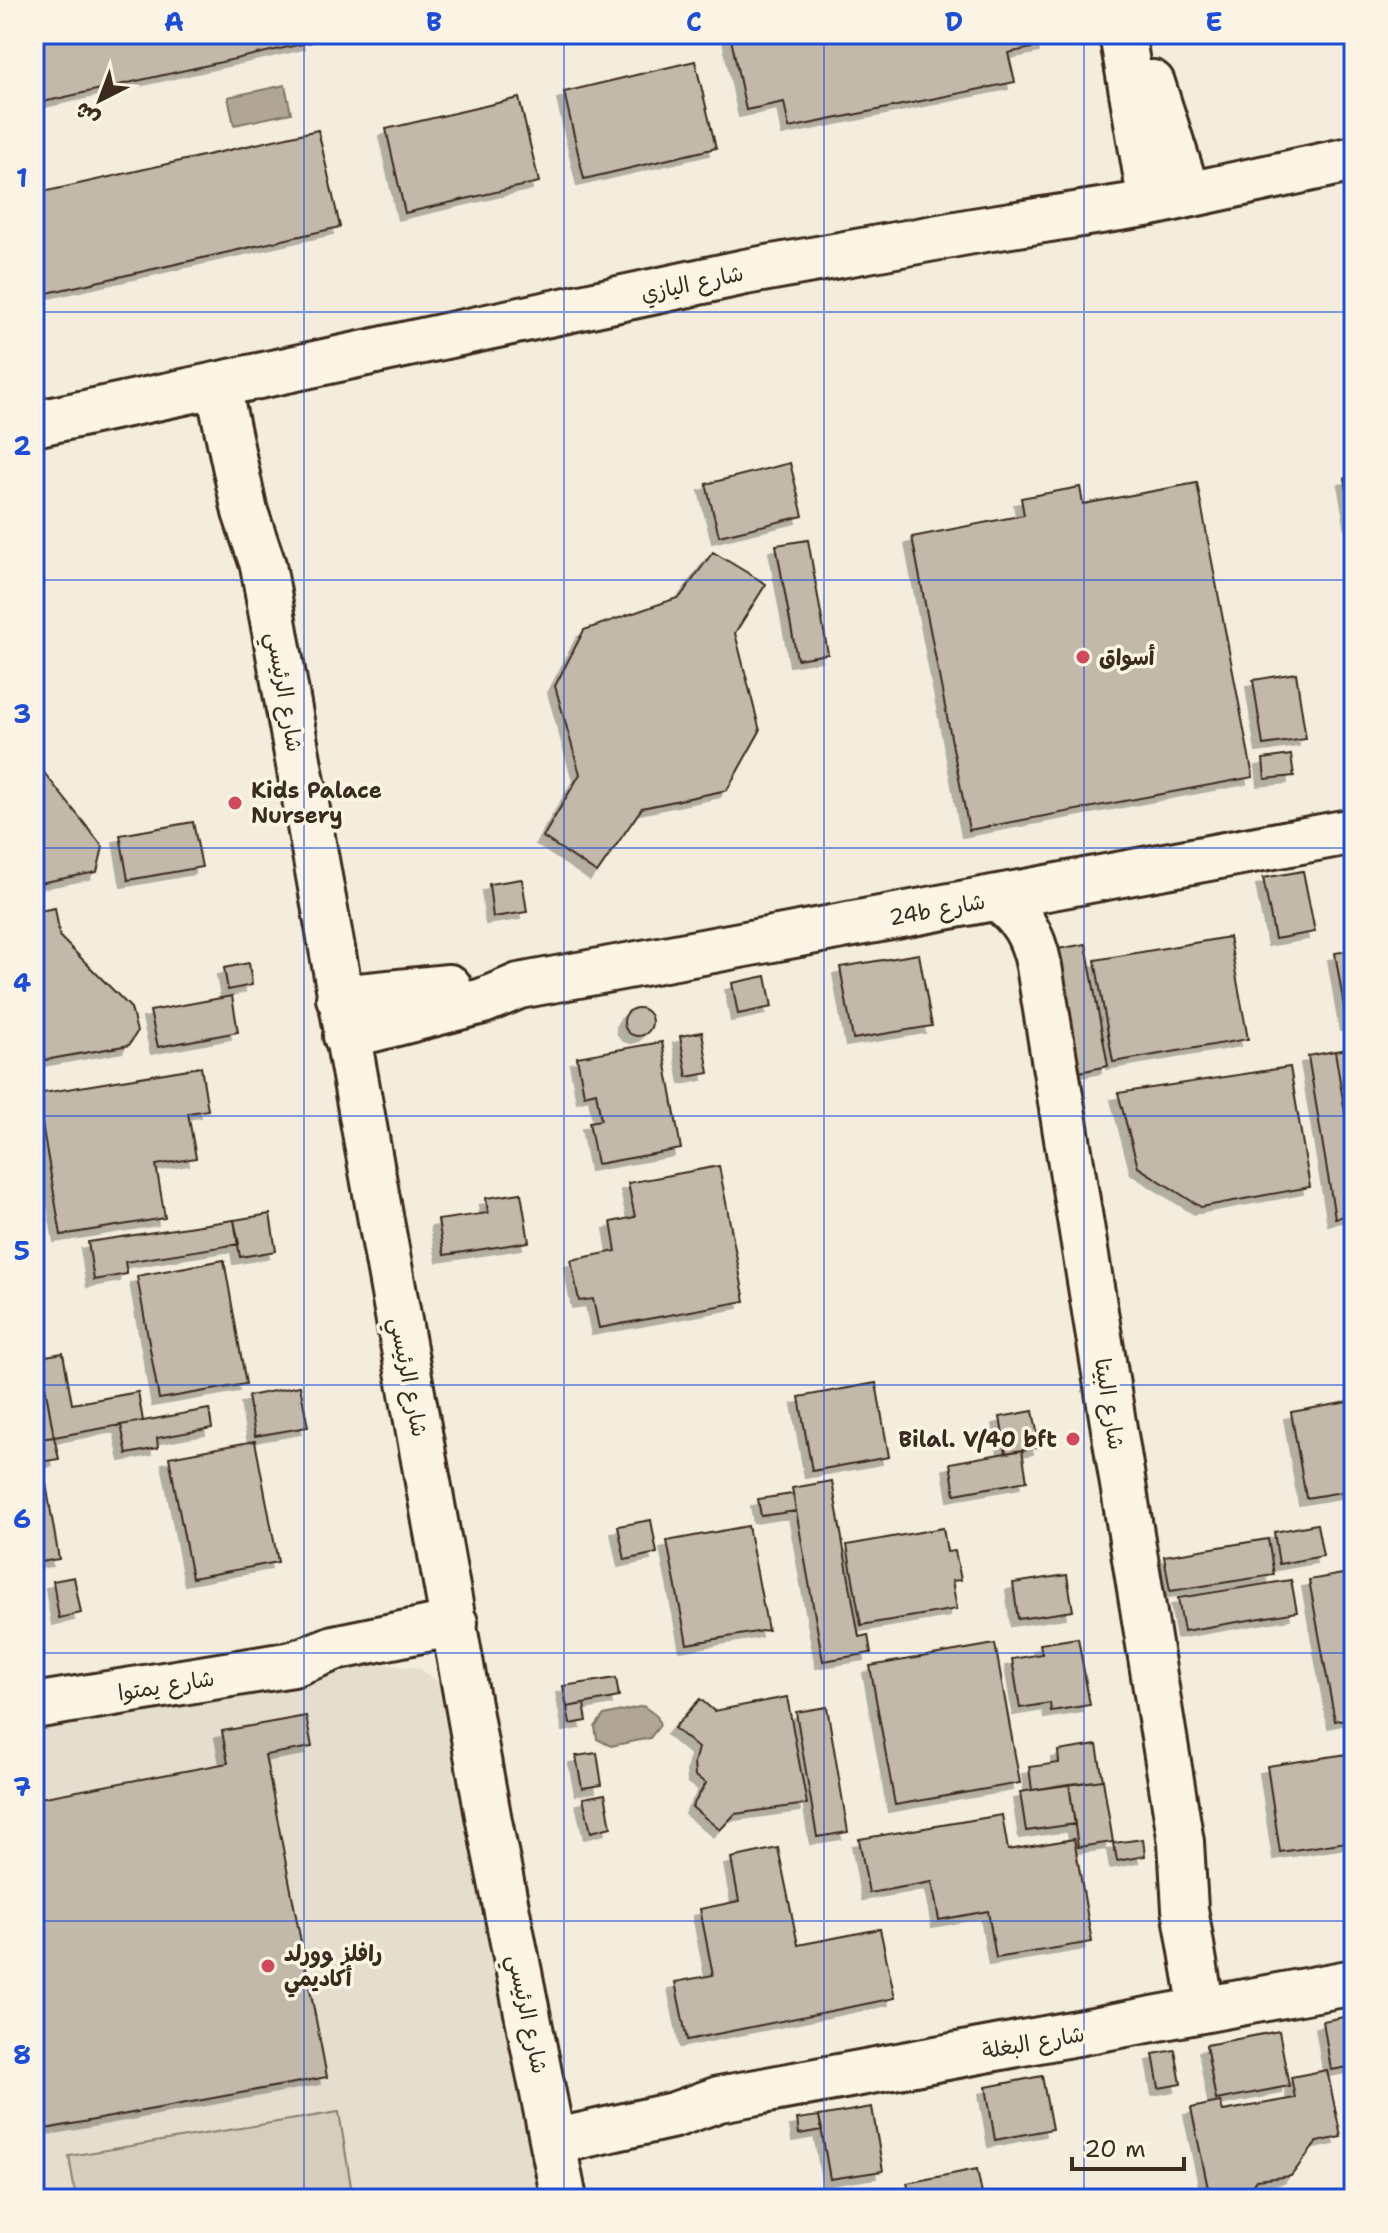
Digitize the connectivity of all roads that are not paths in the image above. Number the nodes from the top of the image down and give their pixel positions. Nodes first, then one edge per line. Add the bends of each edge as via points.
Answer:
1 (1122, 34) edge
2 (1135, 34) edge
3 (1354, 159) edge
4 (1170, 199) junction
5 (230, 384) junction
6 (34, 424) edge
7 (1354, 831) edge
8 (1093, 880) junction
9 (996, 898) junction
10 (1039, 966) junction
11 (343, 1017) junction
12 (457, 1640) junction
13 (34, 1706) edge
14 (1354, 1982) edge
15 (1217, 2008) junction
16 (550, 2126) junction
17 (564, 2199) edge

1 - 4 street
2 - 4 street
3 - 4 street, شارع اليازي
4 - 5 street, شارع اليازي via 745,272
5 - 6 street, شارع اليازي
5 - 11 street, شارع الرئيسي via 262,521 260,553
7 - 8 street, 24b شارع
8 - 9 street, 24b شارع
8 - 10 street, شارع البيتا via 1052,926
9 - 10 street, شارع البيتا via 1029,932
9 - 11 street, 24b شارع via 519,986 483,1001
10 - 15 street, شارع البيتا via 1181,1842 1204,1897
11 - 12 street, شارع الرئيسي
12 - 13 street, شارع يمتوا via 334,1664 298,1663
12 - 16 street, شارع الرئيسي
14 - 15 street, شارع البغلة
15 - 16 street, شارع البغلة via 711,2101 674,2115
16 - 17 street, شارع الرئيسي

